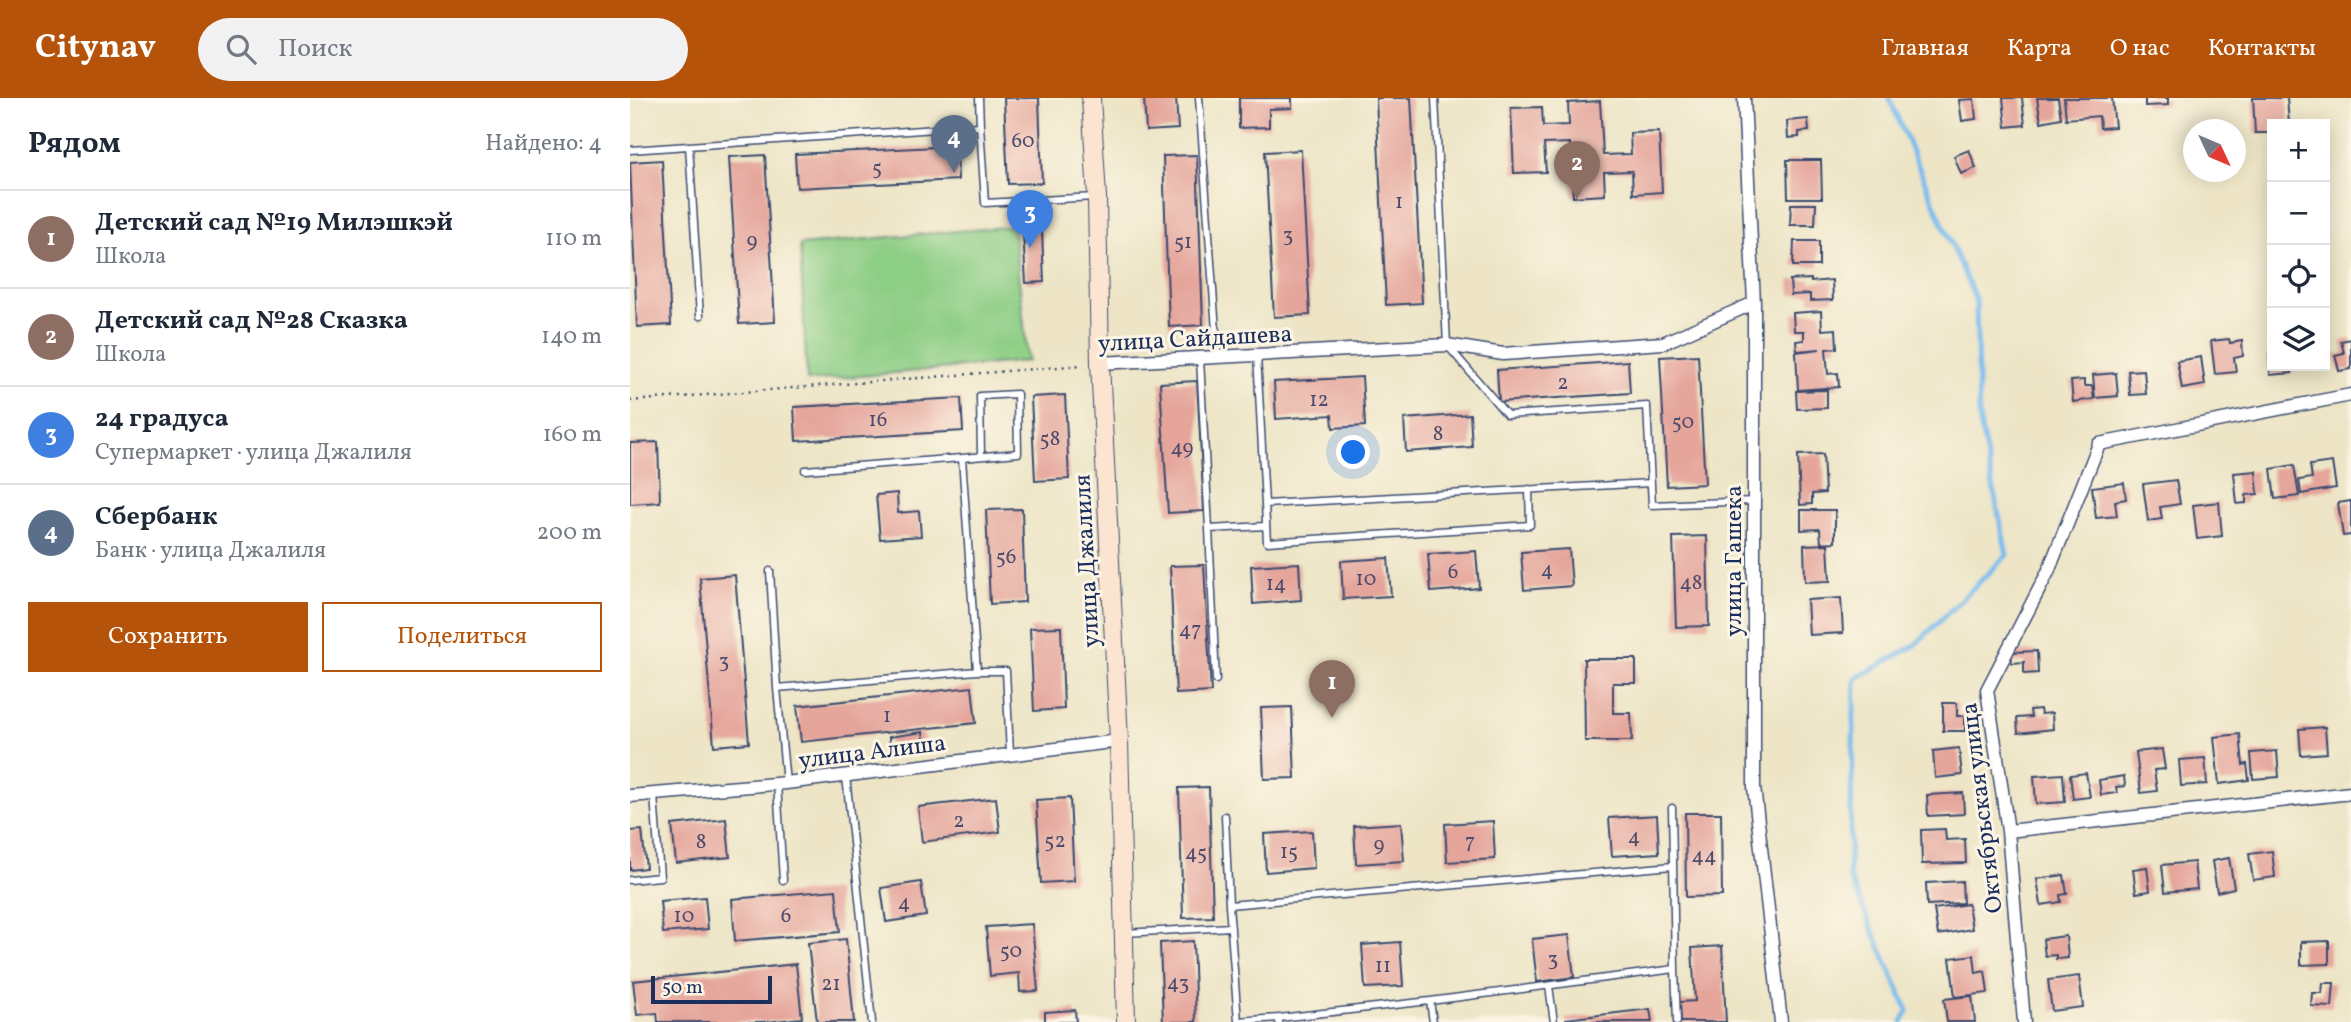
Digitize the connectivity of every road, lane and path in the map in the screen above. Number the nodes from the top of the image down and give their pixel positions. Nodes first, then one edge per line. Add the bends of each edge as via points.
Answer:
1 (979, 98) edge
2 (1091, 98) edge
3 (1199, 98) edge
4 (1435, 98) edge
5 (1744, 98) edge
6 (980, 125) junction
7 (688, 146) junction
8 (630, 150) edge
9 (1097, 197) junction
10 (1754, 303) junction
11 (699, 316) dead end
12 (1447, 345) junction
13 (1257, 355) junction
14 (1218, 358) junction
15 (1200, 359) junction
16 (1100, 363) junction
17 (2351, 395) edge
18 (630, 401) edge
19 (981, 456) junction
20 (962, 458) junction
21 (805, 470) dead end
22 (1651, 483) junction
23 (1529, 489) junction
24 (1754, 501) junction
25 (1265, 504) junction
26 (1266, 526) junction
27 (1209, 529) junction
28 (769, 571) dead end
29 (977, 671) junction
30 (1216, 680) dead end
31 (778, 688) junction
32 (1119, 741) junction
33 (1010, 756) junction
34 (846, 776) junction
35 (782, 784) junction
36 (2351, 793) edge
37 (654, 795) junction
38 (630, 796) edge
39 (1672, 808) dead end
40 (1226, 816) dead end
41 (2008, 831) junction
42 (1673, 866) junction
43 (630, 880) edge
44 (783, 880) dead end
45 (1229, 905) junction
46 (1231, 928) junction
47 (1122, 933) junction
48 (1675, 969) junction
49 (1549, 986) junction
50 (1430, 1001) junction
51 (1279, 1020) edge
52 (872, 1022) edge
53 (1126, 1022) edge
54 (1433, 1022) edge
55 (1554, 1022) edge
56 (1677, 1022) edge
57 (1781, 1022) edge
58 (2024, 1022) edge

1 - 6 lane
2 - 9 main road, улица Джалиля
3 - 14 lane
4 - 12 lane
5 - 10 street, улица Гашека
6 - 7 lane
6 - 9 lane via 985,203
7 - 8 lane
7 - 11 lane
9 - 16 main road, улица Джалиля
10 - 12 street, улица Сайдашева via 1663,344 1503,354
10 - 24 street, улица Гашека
12 - 13 street, улица Сайдашева
12 - 22 lane via 1507,415 1647,406
13 - 14 street, улица Сайдашева
13 - 25 lane
14 - 15 street, улица Сайдашева
15 - 16 street, улица Сайдашева
15 - 27 lane
16 - 18 path, улица Сайдашева
16 - 32 main road, улица Джалиля
17 - 41 street, Октябрьская улица via 2099,444 2048,572 1987,690
19 - 19 lane via 1018,453 1017,394 980,396
19 - 20 lane
20 - 21 lane
20 - 29 lane
22 - 23 lane
22 - 24 lane via 1652,505
23 - 25 lane
23 - 26 lane via 1530,525 1267,542
24 - 57 street, улица Гашека via 1754,787
25 - 26 lane
26 - 27 lane
27 - 30 lane
28 - 31 lane
29 - 31 lane
29 - 33 lane via 1006,671
31 - 35 lane
32 - 33 street, улица Алиша
32 - 47 main road, улица Джалиля
33 - 34 street, улица Алиша
34 - 35 street, улица Алиша
34 - 52 lane
35 - 37 street, улица Алиша
35 - 44 lane
36 - 41 street
37 - 38 street, улица Алиша
37 - 43 lane via 660,877
39 - 42 lane
40 - 45 lane
41 - 58 street, Октябрьская улица
42 - 45 lane
42 - 48 lane
45 - 46 lane
46 - 47 lane
46 - 51 lane via 1238,1021
47 - 53 main road, улица Джалиля
48 - 49 lane
48 - 56 lane
49 - 50 lane
49 - 55 lane
50 - 51 lane
50 - 54 lane

